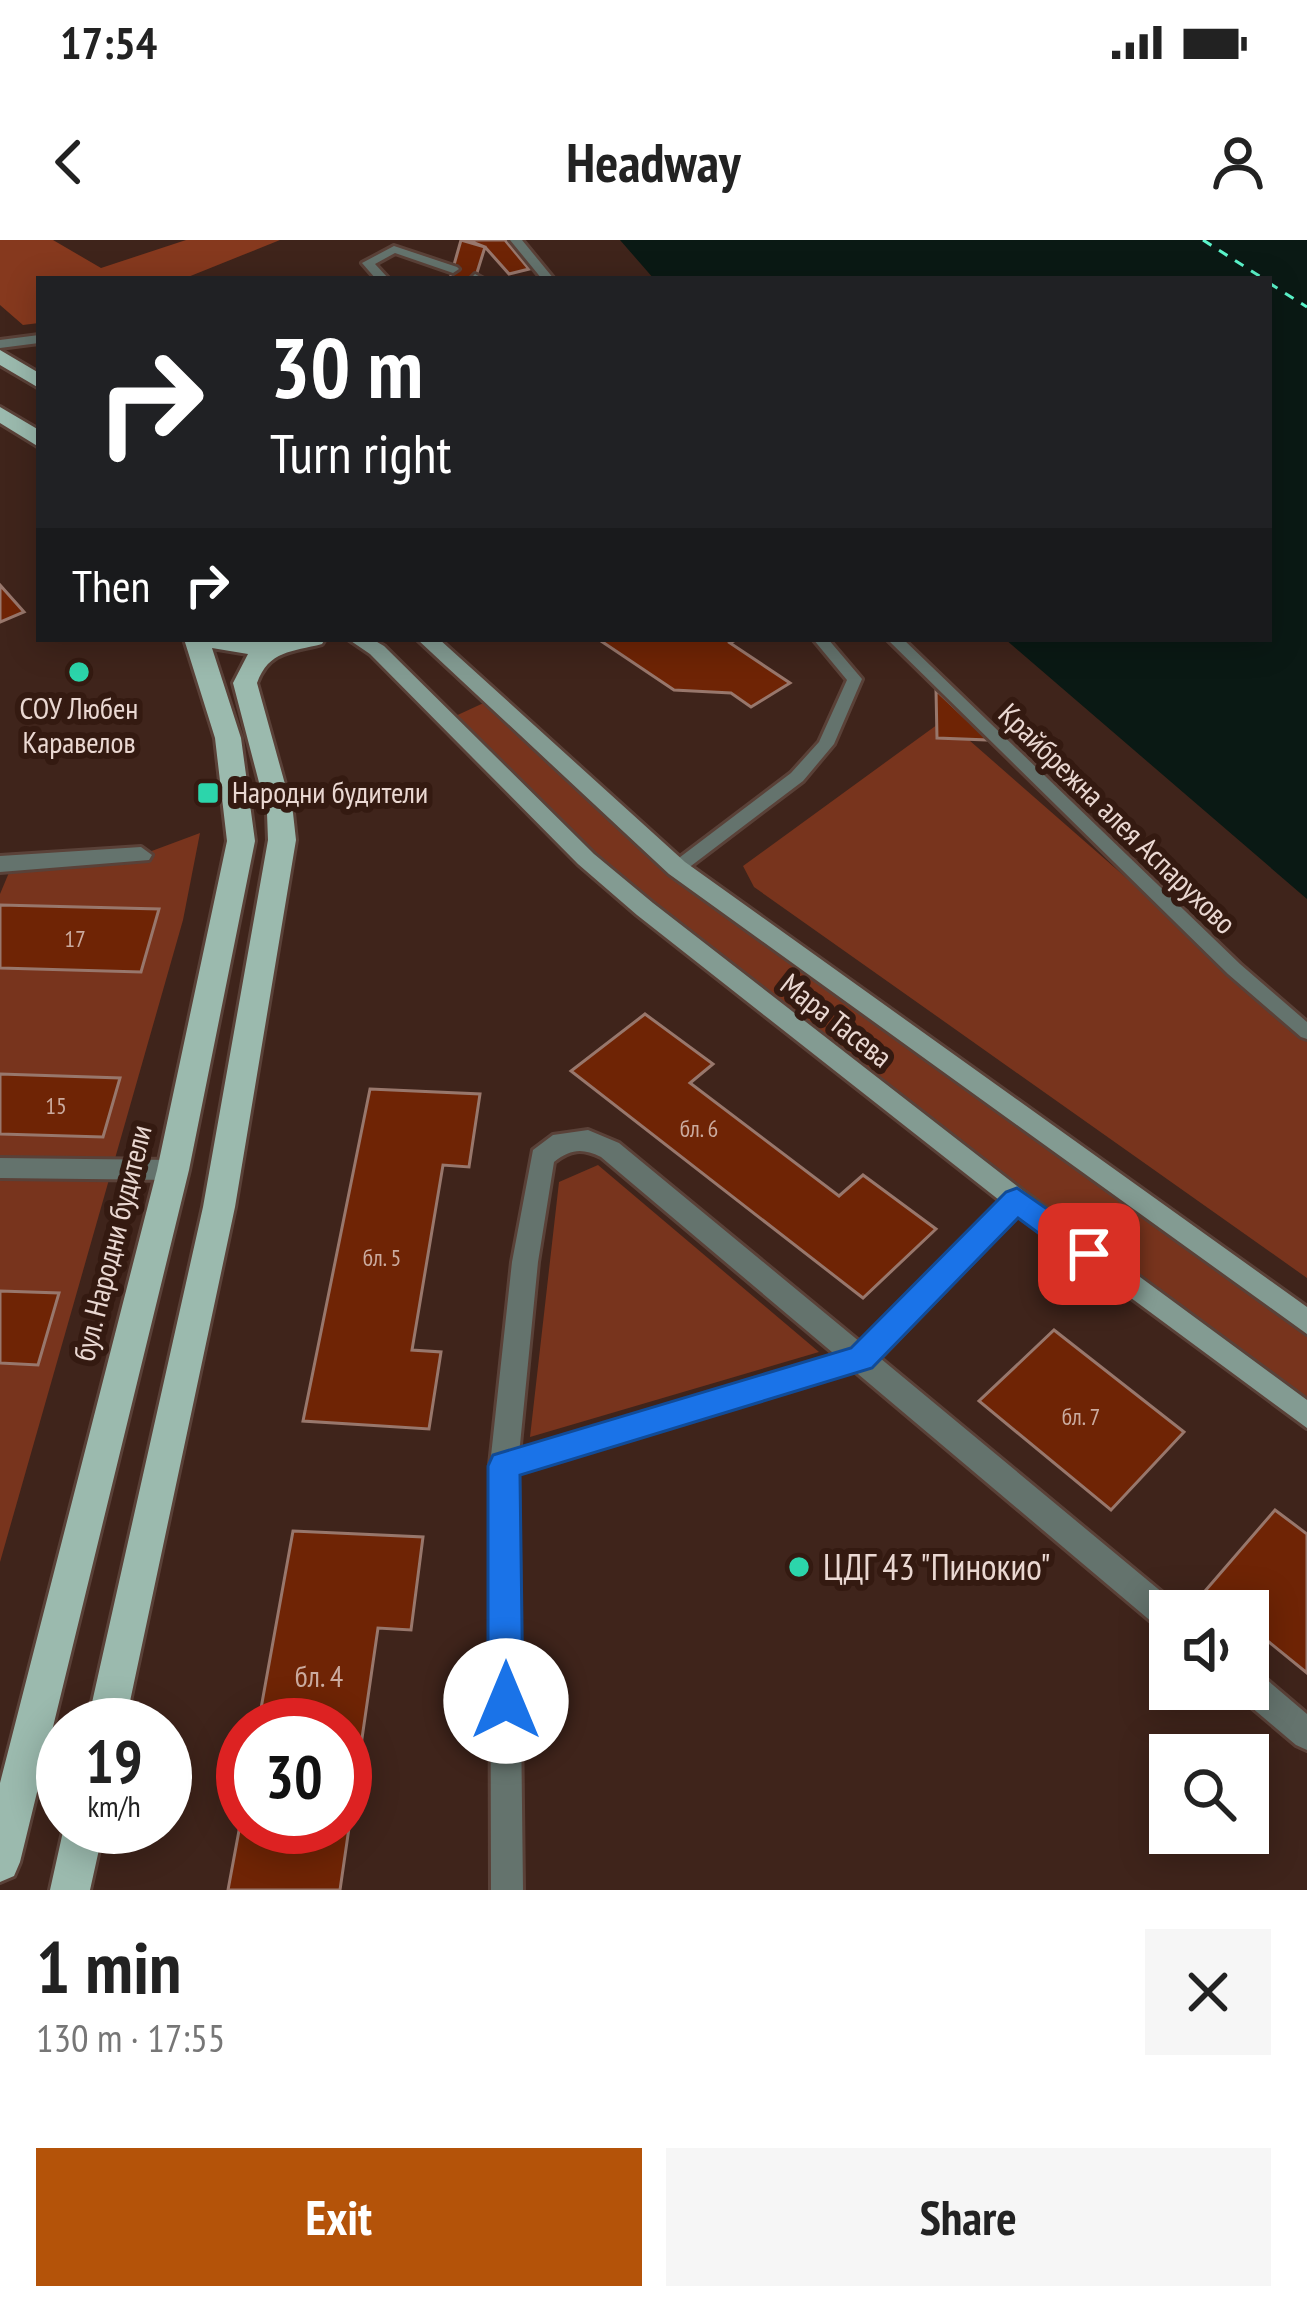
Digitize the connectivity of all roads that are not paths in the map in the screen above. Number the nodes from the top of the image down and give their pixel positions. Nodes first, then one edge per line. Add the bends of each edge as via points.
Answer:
1 (516, 240) edge
2 (453, 269) dead end
3 (379, 276) edge
4 (546, 276) edge
5 (36, 339) edge
6 (0, 344) edge
7 (0, 356) edge
8 (36, 380) edge
9 (0, 413) edge
10 (36, 438) edge
11 (197, 642) edge
12 (232, 642) edge
13 (298, 642) edge
14 (363, 642) edge
15 (430, 642) edge
16 (823, 642) edge
17 (897, 642) edge
18 (273, 647) junction
19 (141, 855) dead end
20 (0, 864) edge
21 (677, 868) junction
22 (1307, 1032) edge
23 (0, 1168) edge
24 (172, 1170) junction
25 (1017, 1200) junction
26 (1307, 1322) edge
27 (861, 1359) junction
28 (1307, 1416) edge
29 (504, 1466) junction
30 (1149, 1600) edge
31 (112, 1698) edge
32 (1269, 1701) edge
33 (1307, 1733) edge
34 (78, 1854) edge
35 (0, 1862) edge
36 (70, 1890) edge
37 (507, 1890) edge

1 - 4 lane
2 - 3 lane via 394,249 368,263
5 - 6 lane
7 - 8 main road
9 - 10 main road
11 - 24 main road, бул. Народни будители via 236,788 241,841
12 - 18 main road
13 - 18 main road
14 - 25 main road, Мара Тасева via 601,872
15 - 21 main road, Мара Тасева
16 - 21 lane via 855,679 826,744 797,777
17 - 22 lane, Крайбрежна алея Аспарухово
18 - 31 main road via 252,663 244,683 282,840 219,1207
19 - 20 street
21 - 26 main road, Мара Тасева
23 - 24 street
24 - 35 main road, бул. Народни будители
25 - 27 street
25 - 28 main road, Мара Тасева
27 - 29 lane
27 - 29 street via 610,1150 588,1140 562,1142 538,1168
27 - 30 street
29 - 37 street
32 - 33 street
34 - 36 main road

